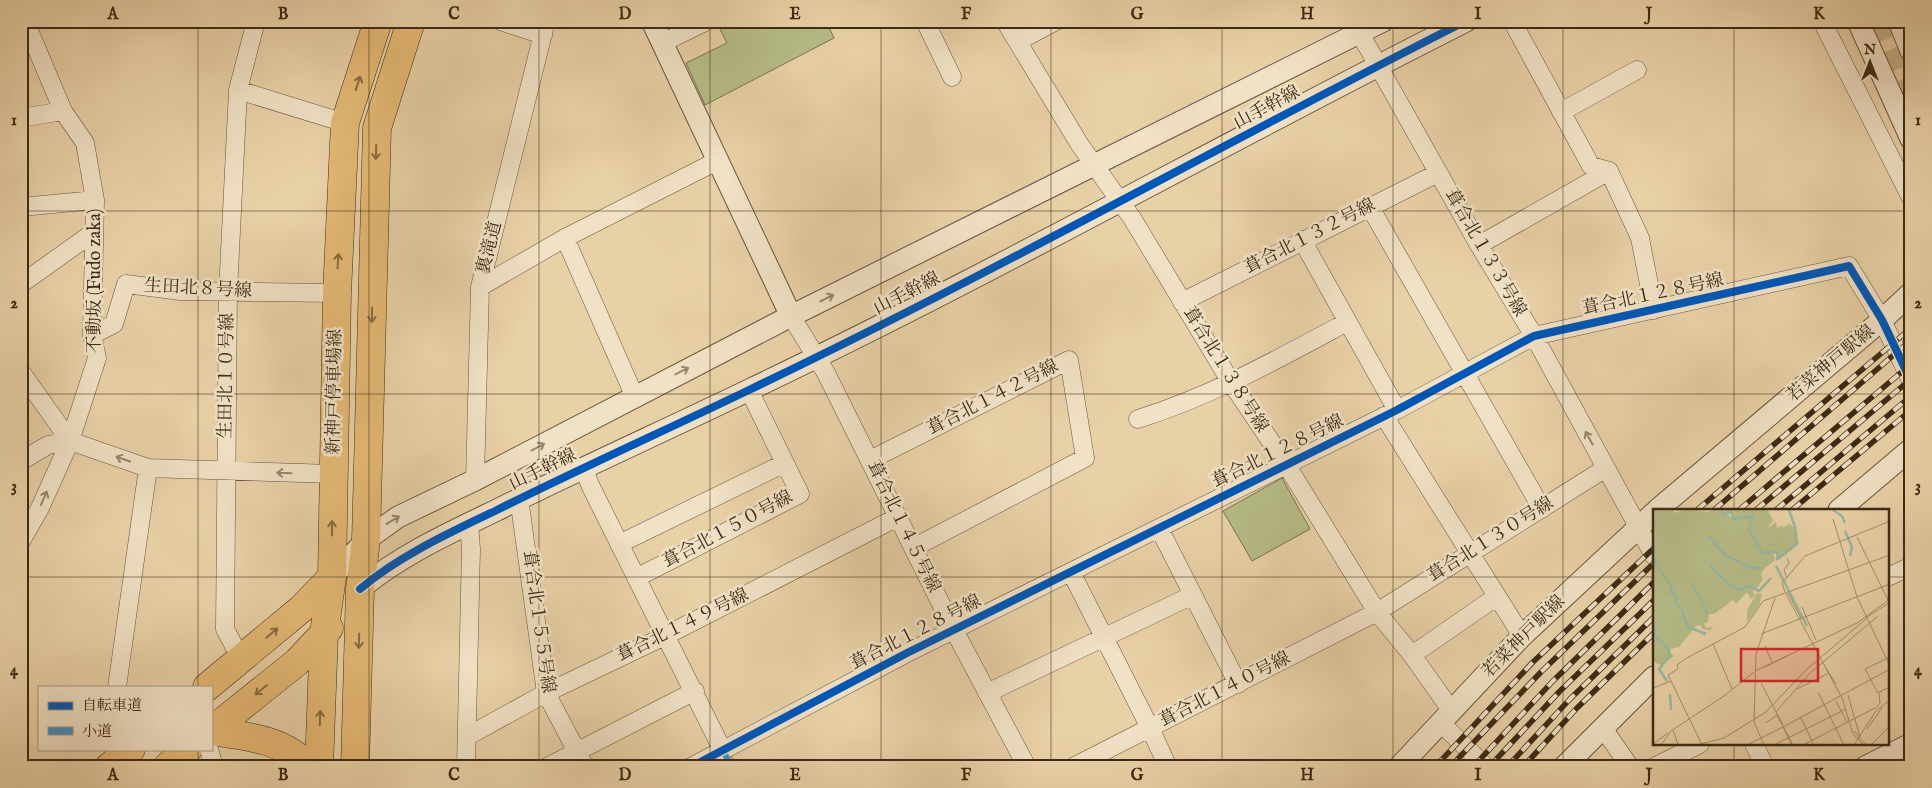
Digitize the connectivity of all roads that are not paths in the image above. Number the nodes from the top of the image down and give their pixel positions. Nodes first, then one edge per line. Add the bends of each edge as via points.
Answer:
1 (26, 21) edge
2 (256, 21) edge
3 (378, 21) edge
4 (411, 21) edge
5 (500, 21) edge
6 (652, 21) edge
7 (707, 21) edge
8 (925, 21) edge
9 (1005, 21) edge
10 (1056, 21) edge
11 (1383, 21) edge
12 (1466, 21) edge
13 (1512, 21) edge
14 (1822, 21) edge
15 (1858, 21) edge
16 (1899, 21) edge
17 (1357, 27) edge
18 (544, 28) edge
19 (1018, 41) junction
20 (662, 43) junction
21 (1911, 51) edge
22 (1378, 66) junction
23 (1637, 70) dead end
24 (952, 77) dead end
25 (238, 90) junction
26 (63, 111) junction
27 (1562, 112) junction
28 (21, 118) edge
29 (345, 123) junction
30 (1911, 139) edge
31 (717, 162) junction
32 (1094, 165) junction
33 (1609, 171) junction
34 (1438, 173) junction
35 (1911, 198) edge
36 (95, 200) junction
37 (1120, 202) junction
38 (21, 207) edge
39 (1370, 207) junction
40 (94, 232) junction
41 (565, 238) junction
42 (1302, 240) junction
43 (1479, 245) junction
44 (21, 284) edge
45 (480, 288) junction
46 (228, 292) junction
47 (337, 293) junction
48 (1911, 293) edge
49 (1182, 302) junction
50 (1654, 310) junction
51 (791, 316) junction
52 (1882, 320) junction
53 (1348, 322) junction
54 (92, 335) junction
55 (1534, 336) junction
56 (815, 357) junction
57 (21, 372) edge
58 (1465, 373) junction
59 (1911, 381) edge
60 (1232, 384) junction
61 (749, 390) junction
62 (634, 396) junction
63 (1390, 413) junction
64 (1138, 419) dead end
65 (70, 442) junction
66 (1911, 449) edge
67 (870, 460) junction
68 (21, 461) edge
69 (785, 463) junction
70 (1286, 464) junction
71 (583, 467) junction
72 (148, 468) junction
73 (1606, 468) junction
74 (226, 470) junction
75 (333, 474) junction
76 (475, 480) junction
77 (519, 498) junction
78 (1542, 509) junction
79 (1658, 509) edge
80 (1841, 509) edge
81 (898, 517) junction
82 (1647, 520) edge
83 (469, 523) junction
84 (1159, 528) junction
85 (366, 540) junction
86 (21, 541) edge
87 (619, 544) junction
88 (913, 548) junction
89 (1653, 551) edge
90 (1471, 554) junction
91 (1911, 566) edge
92 (1071, 572) junction
93 (1890, 576) edge
94 (332, 577) junction
95 (636, 578) junction
96 (360, 589) junction
97 (1193, 595) junction
98 (1496, 597) junction
99 (1376, 612) junction
100 (954, 630) junction
101 (324, 634) junction
102 (665, 636) junction
103 (1522, 636) junction
104 (1105, 637) junction
105 (1412, 655) junction
106 (242, 658) junction
107 (1653, 677) edge
108 (1238, 684) junction
109 (117, 686) edge
110 (208, 686) edge
111 (695, 691) junction
112 (546, 693) junction
113 (987, 693) junction
114 (1445, 716) junction
115 (1150, 728) junction
116 (1603, 728) junction
117 (212, 730) edge
118 (212, 731) edge
119 (468, 736) junction
120 (1911, 744) edge
121 (1696, 746) edge
122 (1755, 746) edge
123 (187, 750) edge
124 (209, 750) edge
125 (723, 750) junction
126 (581, 759) edge
127 (1894, 760) edge
128 (167, 767) edge
129 (214, 767) edge
130 (308, 767) edge
131 (318, 767) edge
132 (355, 767) edge
133 (466, 767) edge
134 (547, 767) edge
135 (691, 767) edge
136 (1027, 767) edge
137 (1073, 767) edge
138 (1168, 767) edge
139 (1399, 767) edge
140 (1486, 767) edge
141 (1564, 767) edge
142 (1630, 767) edge
143 (1654, 767) edge
144 (1765, 767) edge
145 (1865, 767) edge

1 - 26 street, 不動坂 (Fudo zaka)
2 - 25 street, 生田北１０号線
29 -> 3 main road, 新神戸停車場線
4 -> 85 main road, 新神戸停車場線 via 377,128
5 - 18 street
6 - 20 street
7 - 20 street
8 - 24 street
9 - 19 street, 葺合北１３８号線
10 - 19 street
11 - 17 street, 山手幹線
12 - 22 street, 山手幹線
13 - 27 street
14 - 35 street
15 - 30 street
16 - 21 street
17 - 22 street, 葺合北１３３号線
17 - 32 street, 山手幹線
18 - 45 street, 裏滝道
19 - 32 street, 葺合北１３８号線
20 - 31 street
22 - 34 street, 葺合北１３３号線
22 - 37 street, 山手幹線
23 - 27 street
25 - 29 street
25 - 46 street, 生田北１０号線
26 - 28 street
26 - 36 street, 不動坂 (Fudo zaka) via 85,143
27 - 33 street via 1591,166
47 -> 29 main road, 新神戸停車場線
31 - 41 street
31 - 51 street
32 - 37 street, 葺合北１３８号線
51 -> 32 street, 山手幹線
33 - 43 street
33 - 50 street via 1640,238
34 - 39 street, 葺合北１３２号線
34 - 43 street, 葺合北１３３号線
36 - 38 street
36 - 40 street, 不動坂 (Fudo zaka)
37 - 49 street, 葺合北１３８号線
37 - 56 street, 山手幹線
39 - 42 street, 葺合北１３２号線
39 - 58 street
40 - 44 street
40 - 54 street, 不動坂 (Fudo zaka)
41 - 45 street
41 - 62 street
42 - 49 street, 葺合北１３２号線
42 - 53 street
43 - 55 street, 葺合北１３３号線
45 - 76 street, 裏滝道
46 - 47 street, 生田北８号線
46 - 54 street, 生田北８号線 via 181,291 126,284 114,324
46 - 74 street, 生田北１０号線
47 - 75 main road, 新神戸停車場線
48 - 52 street, 若菜神戸駅線
49 - 60 street, 葺合北１３８号線
50 - 52 street, 葺合北１２８号線 via 1849,266
50 - 55 street, 葺合北１２８号線
51 - 56 street, 葺合北１４５号線
62 -> 51 street, 山手幹線
52 - 59 street
52 - 79 street, 若菜神戸駅線
53 - 60 street
53 - 63 street
54 - 65 street, 不動坂 (Fudo zaka) via 97,358
55 - 58 street, 葺合北１２８号線
73 -> 55 street, 葺合北１３３号線
56 - 61 street, 山手幹線
56 - 67 street, 葺合北１４５号線
57 - 65 street
58 - 63 street, 葺合北１２８号線
58 - 78 street
60 - 64 street
60 - 70 street, 葺合北１３８号線
61 - 69 street, 葺合北１５０号線
61 - 71 street, 山手幹線
76 -> 62 street, 山手幹線
63 - 70 street, 葺合北１２８号線
63 - 90 street
65 - 68 street via 48,445
72 -> 65 street
86 -> 65 street, 不動坂 (Fudo zaka)
66 - 80 street
67 - 81 street, 葺合北１４５号線
67 - 88 street, 葺合北１４２号線 via 1069,360 1085,458
69 - 87 street
69 - 95 street, 葺合北１５０号線 via 800,494
70 - 84 street, 葺合北１２８号線
70 - 99 street, 葺合北１３８号線
71 - 77 street, 山手幹線
71 - 87 street
72 - 74 street
72 - 109 street
73 - 78 street, 葺合北１３０号線
73 - 82 street, 葺合北１３３号線
75 -> 74 street
74 - 106 street, 生田北１０号線 via 225,630
94 -> 75 main road, 新神戸停車場線
85 -> 76 street, 山手幹線 via 398,517
77 - 83 street, 山手幹線
77 - 112 street, 葺合北１５５号線
78 - 90 street, 葺合北１３０号線
81 - 88 street, 葺合北１４５号線
81 - 102 street, 葺合北１４９号線
82 - 89 street, 葺合北１３３号線
82 - 103 street, 若菜神戸駅線
83 - 96 street, 山手幹線 via 399,561
83 - 119 street
84 - 92 street, 葺合北１２８号線
84 - 97 street
85 - 94 street, 山手幹線
85 - 96 main road, 新神戸停車場線
87 - 95 street
88 - 100 street, 葺合北１４５号線
90 - 98 street
90 - 99 street, 葺合北１３０号線
91 - 93 street
92 - 100 street, 葺合北１２８号線
92 - 104 street
94 - 101 main road, 新神戸停車場線
106 -> 94 main road, 山手幹線 via 301,609
95 - 102 street
96 - 101 main road, 山手幹線
96 -> 132 main road, 新神戸停車場線
97 - 104 street
97 - 108 street
98 - 103 street
98 - 105 street
99 - 105 street, 葺合北１３８号線
99 - 108 street, 葺合北１４０号線
100 - 113 street, 葺合北１４５号線
100 - 125 street, 葺合北１２８号線
101 -> 117 main road, 山手幹線 via 297,662
131 -> 101 main road, 新神戸停車場線
102 - 111 street
102 - 112 street, 葺合北１４９号線
103 - 114 street, 若菜神戸駅線
104 - 113 street
104 - 115 street
105 - 114 street, 葺合北１３８号線
106 - 110 main road, 山手幹線
107 - 116 street
108 - 115 street, 葺合北１４０号線
111 - 125 street
111 - 126 street
112 - 119 street, 葺合北１４９号線
112 - 126 street, 葺合北１５５号線
113 - 136 street, 葺合北１４５号線
114 - 139 street, 若菜神戸駅線
114 - 140 street, 葺合北１３８号線
115 - 137 street, 葺合北１４０号線
115 - 138 street
116 - 141 street
116 - 142 street
118 - 130 main road via 277,744
119 - 133 street
120 - 127 street
121 - 143 street
122 - 144 street
123 - 128 main road
124 - 129 street
125 - 135 street, 葺合北１２８号線
126 - 134 street
127 - 145 street

